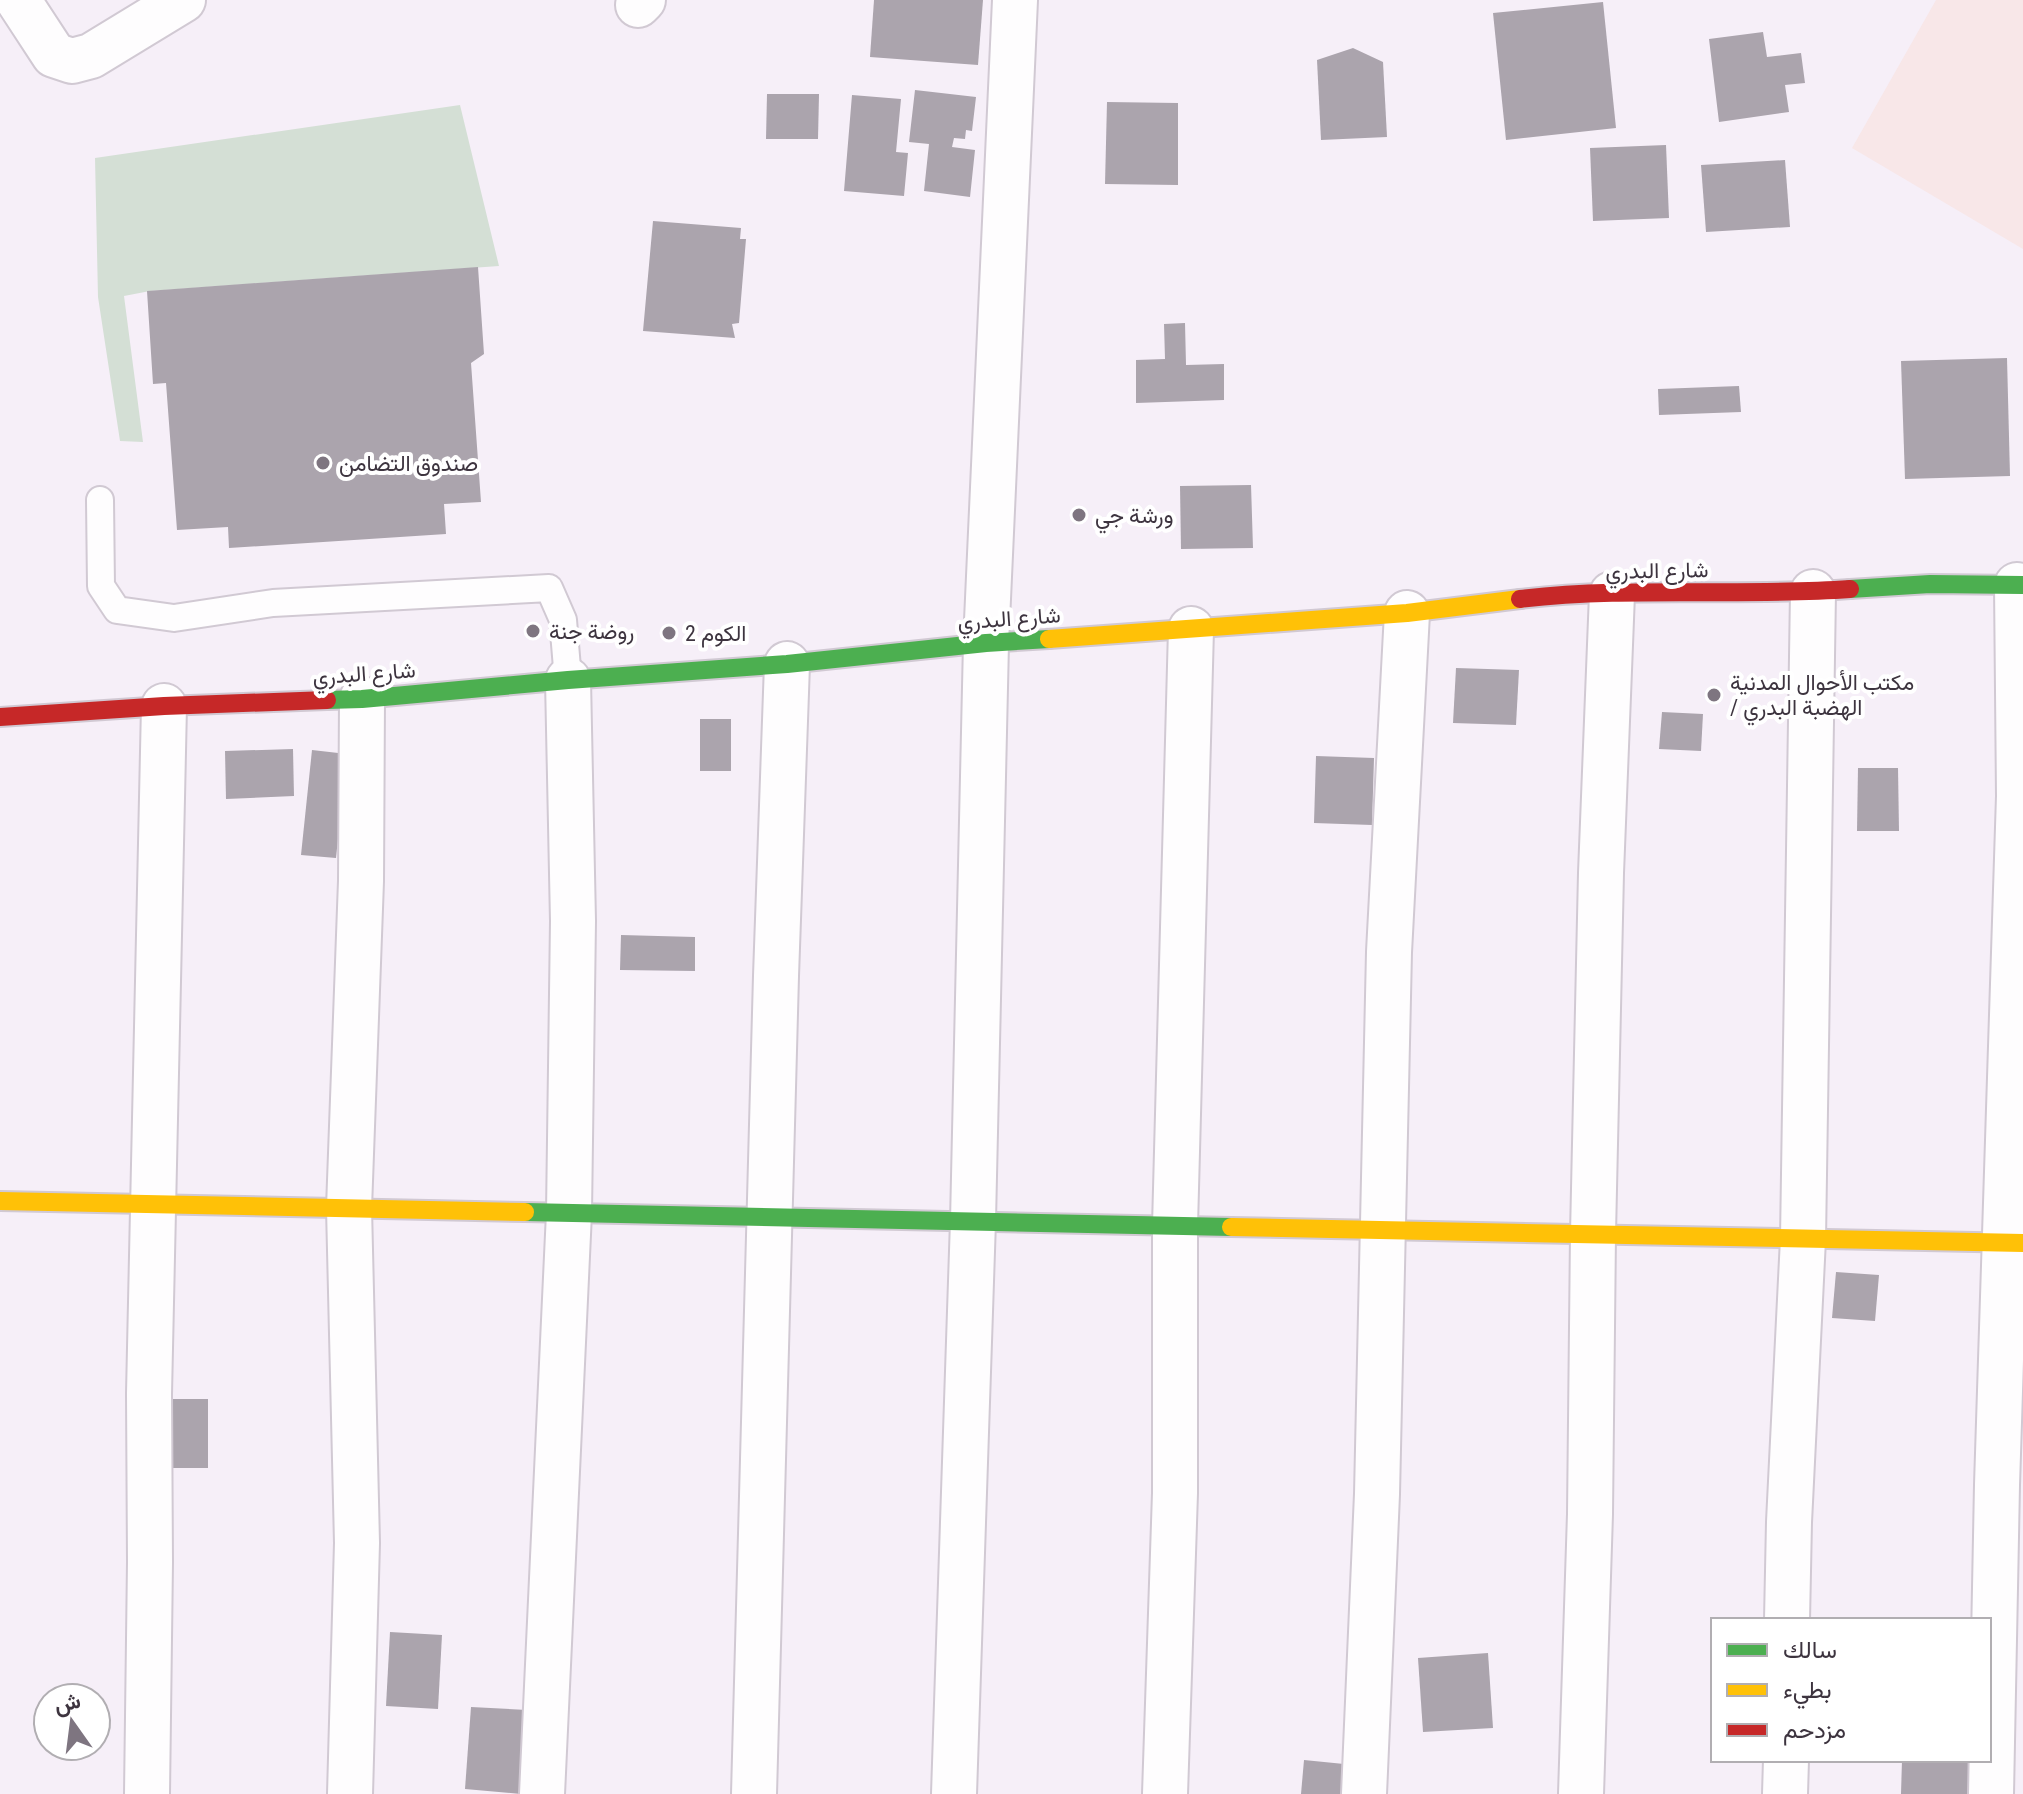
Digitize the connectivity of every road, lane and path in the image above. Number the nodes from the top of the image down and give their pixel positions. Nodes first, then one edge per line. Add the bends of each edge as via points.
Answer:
1 (18, 0) edge
2 (183, 0) edge
3 (1015, 0) edge
4 (100, 500) dead end
5 (2020, 585) edge
6 (1813, 592) junction
7 (1612, 594) junction
8 (1407, 613) junction
9 (1191, 629) junction
10 (986, 643) junction
11 (787, 664) junction
12 (568, 680) junction
13 (362, 699) junction
14 (164, 706) junction
15 (0, 717) edge
16 (0, 1201) edge
17 (153, 1204) junction
18 (349, 1208) junction
19 (569, 1213) junction
20 (769, 1217) junction
21 (973, 1221) junction
22 (1175, 1226) junction
23 (1382, 1229) junction
24 (1593, 1234) junction
25 (1803, 1239) junction
26 (2014, 1242) edge
27 (1787, 1618) edge
28 (1786, 1762) edge
29 (147, 1794) edge
30 (350, 1794) edge
31 (542, 1794) edge
32 (754, 1794) edge
33 (954, 1794) edge
34 (1165, 1794) edge
35 (1364, 1794) edge
36 (1581, 1794) edge
37 (1785, 1794) edge
38 (1991, 1794) edge

1 - 2 street via 54,55 72,61 91,56
3 - 10 street
4 - 12 lane via 101,586 117,610 174,618 273,603 549,588 563,620
5 - 6 street, شارع البدري via 1930,584
5 - 26 street
6 - 7 street, شارع البدري
6 - 25 street
7 - 8 street, شارع البدري
7 - 24 street
8 - 9 street, شارع البدري
8 - 23 street via 1389,952
9 - 10 street, شارع البدري
9 - 22 street
10 - 11 street, شارع البدري
10 - 21 street
11 - 12 street, شارع البدري
11 - 20 street
12 - 13 street, شارع البدري
12 - 19 street via 573,921
13 - 14 street, شارع البدري
13 - 18 street
14 - 15 street, شارع البدري
14 - 17 street
16 - 17 street
17 - 18 street
17 - 29 street
18 - 19 street
18 - 30 street via 357,1543
19 - 20 street
19 - 31 street
20 - 21 street
20 - 32 street
21 - 22 street
21 - 33 street
22 - 23 street
22 - 34 street via 1175,1493
23 - 24 street
23 - 35 street
24 - 25 street
24 - 36 street
25 - 26 street
25 - 27 street
26 - 38 street via 1996,1501
28 - 37 street

